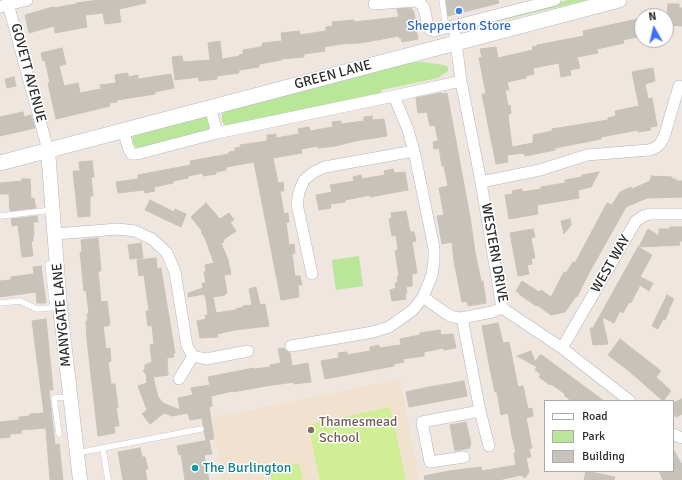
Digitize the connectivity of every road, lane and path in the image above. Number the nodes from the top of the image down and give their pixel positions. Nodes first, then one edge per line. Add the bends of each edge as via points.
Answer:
1 (26, 0) edge
2 (442, 0) edge
3 (555, 0) edge
4 (619, 0) edge
5 (6, 4) edge
6 (374, 4) dead end
7 (450, 28) junction
8 (456, 44) junction
9 (461, 81) junction
10 (679, 86) dead end
11 (394, 96) junction
12 (210, 107) junction
13 (123, 130) junction
14 (217, 133) junction
15 (48, 150) junction
16 (414, 151) junction
17 (0, 163) edge
18 (481, 182) junction
19 (52, 210) junction
20 (682, 214) edge
21 (1, 216) edge
22 (54, 234) junction
23 (48, 264) dead end
24 (312, 274) dead end
25 (423, 297) junction
26 (0, 303) edge
27 (57, 308) junction
28 (502, 308) junction
29 (462, 318) junction
30 (291, 346) dead end
31 (562, 348) junction
32 (248, 352) dead end
33 (193, 356) junction
34 (179, 380) dead end
35 (69, 397) junction
36 (629, 400) edge
37 (480, 411) junction
38 (201, 429) dead end
39 (59, 434) dead end
40 (488, 446) dead end
41 (103, 449) junction
42 (77, 454) junction
43 (464, 457) dead end
44 (80, 480) edge
45 (108, 480) edge

1 - 5 street
2 - 7 lane
3 - 7 street
4 - 8 main road, GREEN LANE
5 - 15 street, GOVETT AVENUE
6 - 7 street via 417,1 424,8 426,23 430,30
7 - 8 street
8 - 9 street, WESTERN DRIVE
8 - 12 main road, GREEN LANE
9 - 11 street
9 - 18 street, WESTERN DRIVE
10 - 18 street via 664,137 655,148 587,155 540,170
11 - 14 street
11 - 16 street
12 - 13 main road, GREEN LANE
12 - 14 street
13 - 14 street via 132,154
13 - 15 main road, GREEN LANE
15 - 17 main road, GREEN LANE
15 - 19 street, MANYGATE LANE
16 - 24 street via 324,167 304,180 298,204
16 - 25 street via 434,248 432,276
18 - 28 street, WESTERN DRIVE
19 - 21 lane
19 - 22 street, MANYGATE LANE
20 - 31 street, WEST WAY via 650,214 636,221
22 - 27 street, MANYGATE LANE
22 - 33 street via 118,229 135,231 152,239 167,253 176,272 187,346
23 - 27 lane
25 - 29 street via 447,314
25 - 30 street via 413,310 389,327
26 - 27 lane via 20,301 37,309
27 - 35 street, MANYGATE LANE
28 - 29 street
28 - 31 street, WESTERN DRIVE
29 - 37 street
31 - 36 street, WESTERN DRIVE
32 - 33 street via 206,359
33 - 34 street
35 - 39 lane via 54,398
35 - 42 street, MANYGATE LANE
37 - 40 street
37 - 43 street via 418,423 426,460
38 - 41 lane
41 - 42 lane
41 - 45 lane
42 - 44 street, MANYGATE LANE

